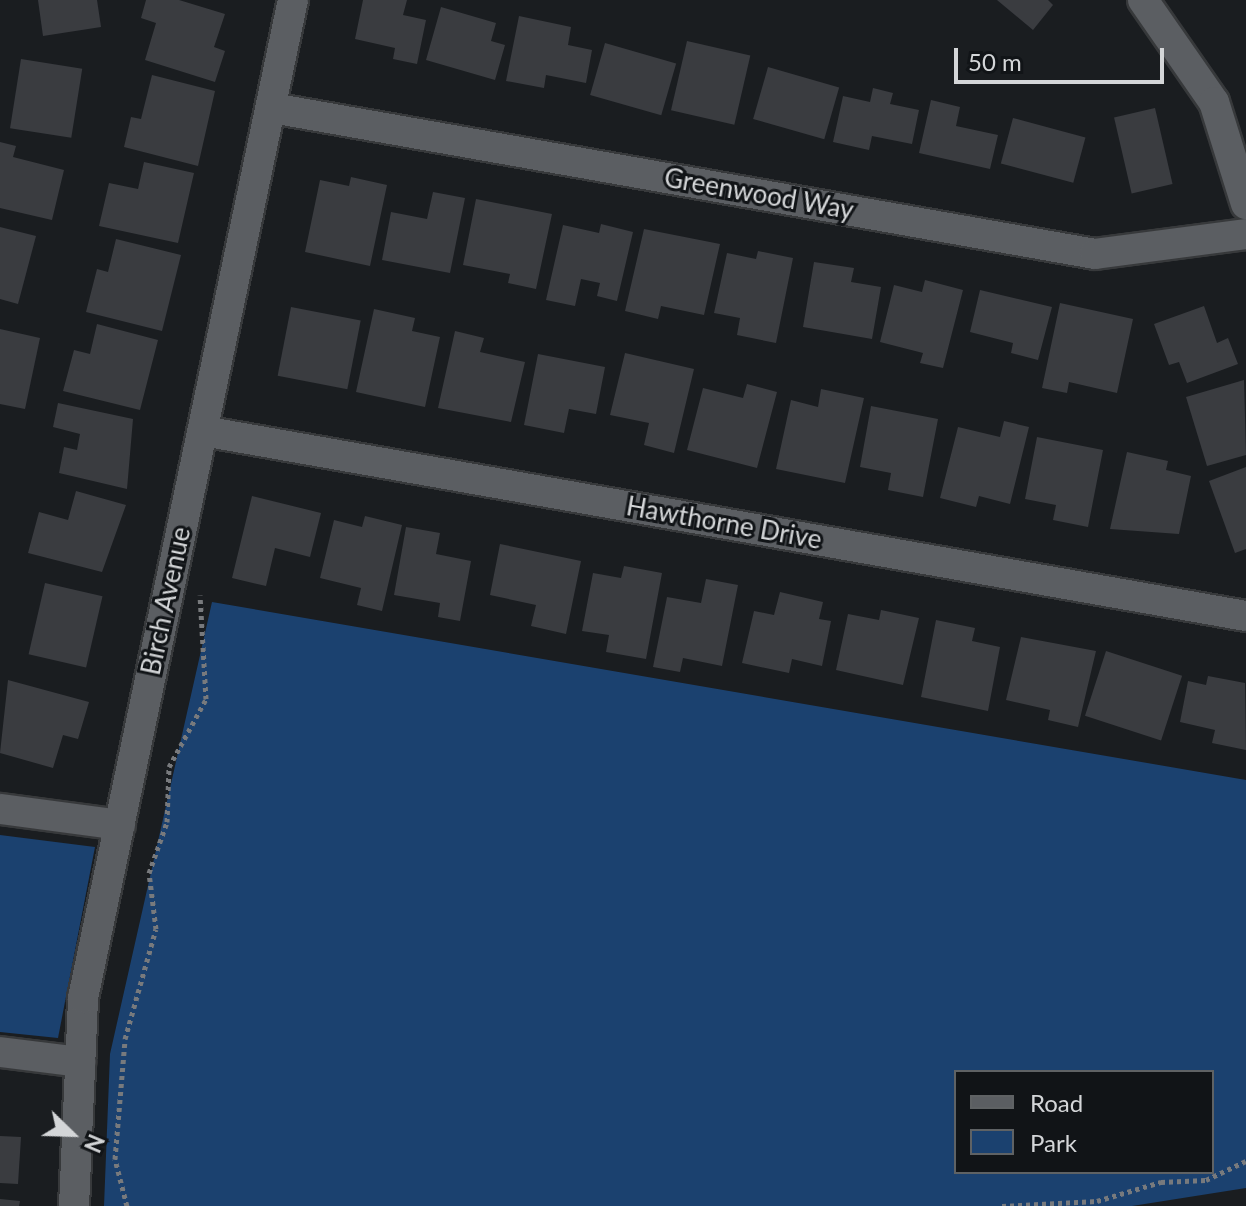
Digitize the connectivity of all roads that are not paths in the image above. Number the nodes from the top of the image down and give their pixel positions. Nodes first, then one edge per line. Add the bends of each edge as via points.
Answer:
1 (293, 0) edge
2 (1143, 0) edge
3 (272, 108) junction
4 (1246, 204) edge
5 (1246, 234) edge
6 (203, 431) junction
7 (1246, 616) edge
8 (0, 809) edge
9 (120, 825) junction
10 (0, 1052) edge
11 (80, 1062) junction
12 (74, 1206) edge

1 - 3 street, Birch Avenue
2 - 4 street via 1214,102
3 - 5 street, Greenwood Way via 1095,254
3 - 6 street, Birch Avenue
6 - 7 street, Hawthorne Drive
6 - 9 street, Birch Avenue
8 - 9 street
9 - 11 street, Birch Avenue via 83,998
10 - 11 street
11 - 12 street, Birch Avenue

